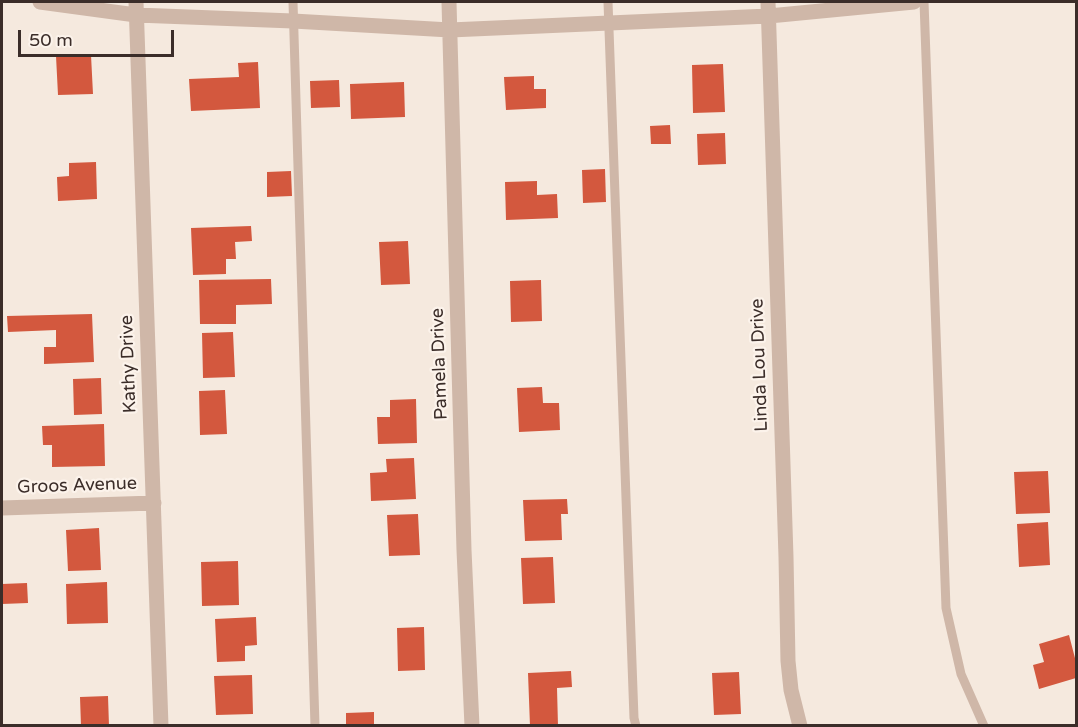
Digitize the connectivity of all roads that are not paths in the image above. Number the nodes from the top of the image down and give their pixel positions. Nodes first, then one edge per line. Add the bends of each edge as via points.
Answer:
1 (40, 2) edge
2 (292, 2) edge
3 (449, 2) edge
4 (608, 2) edge
5 (914, 2) edge
6 (924, 2) edge
7 (136, 8) edge
8 (768, 9) edge
9 (293, 21) junction
10 (609, 24) junction
11 (450, 30) junction
12 (154, 503) junction
13 (2, 508) edge
14 (161, 726) edge
15 (315, 726) edge
16 (471, 726) edge
17 (636, 726) edge
18 (800, 726) edge
19 (984, 726) edge

1 - 7 street
2 - 9 lane
3 - 11 street, Pamela Drive
4 - 10 lane
5 - 8 street
6 - 19 lane via 946,608 961,674
7 - 9 street
7 - 12 street, Kathy Drive
8 - 10 street
8 - 18 street, Linda Lou Drive via 788,661
9 - 11 street
9 - 15 lane
10 - 11 street
10 - 17 lane
11 - 16 street, Pamela Drive
12 - 13 street, Groos Avenue
12 - 14 street, Kathy Drive

